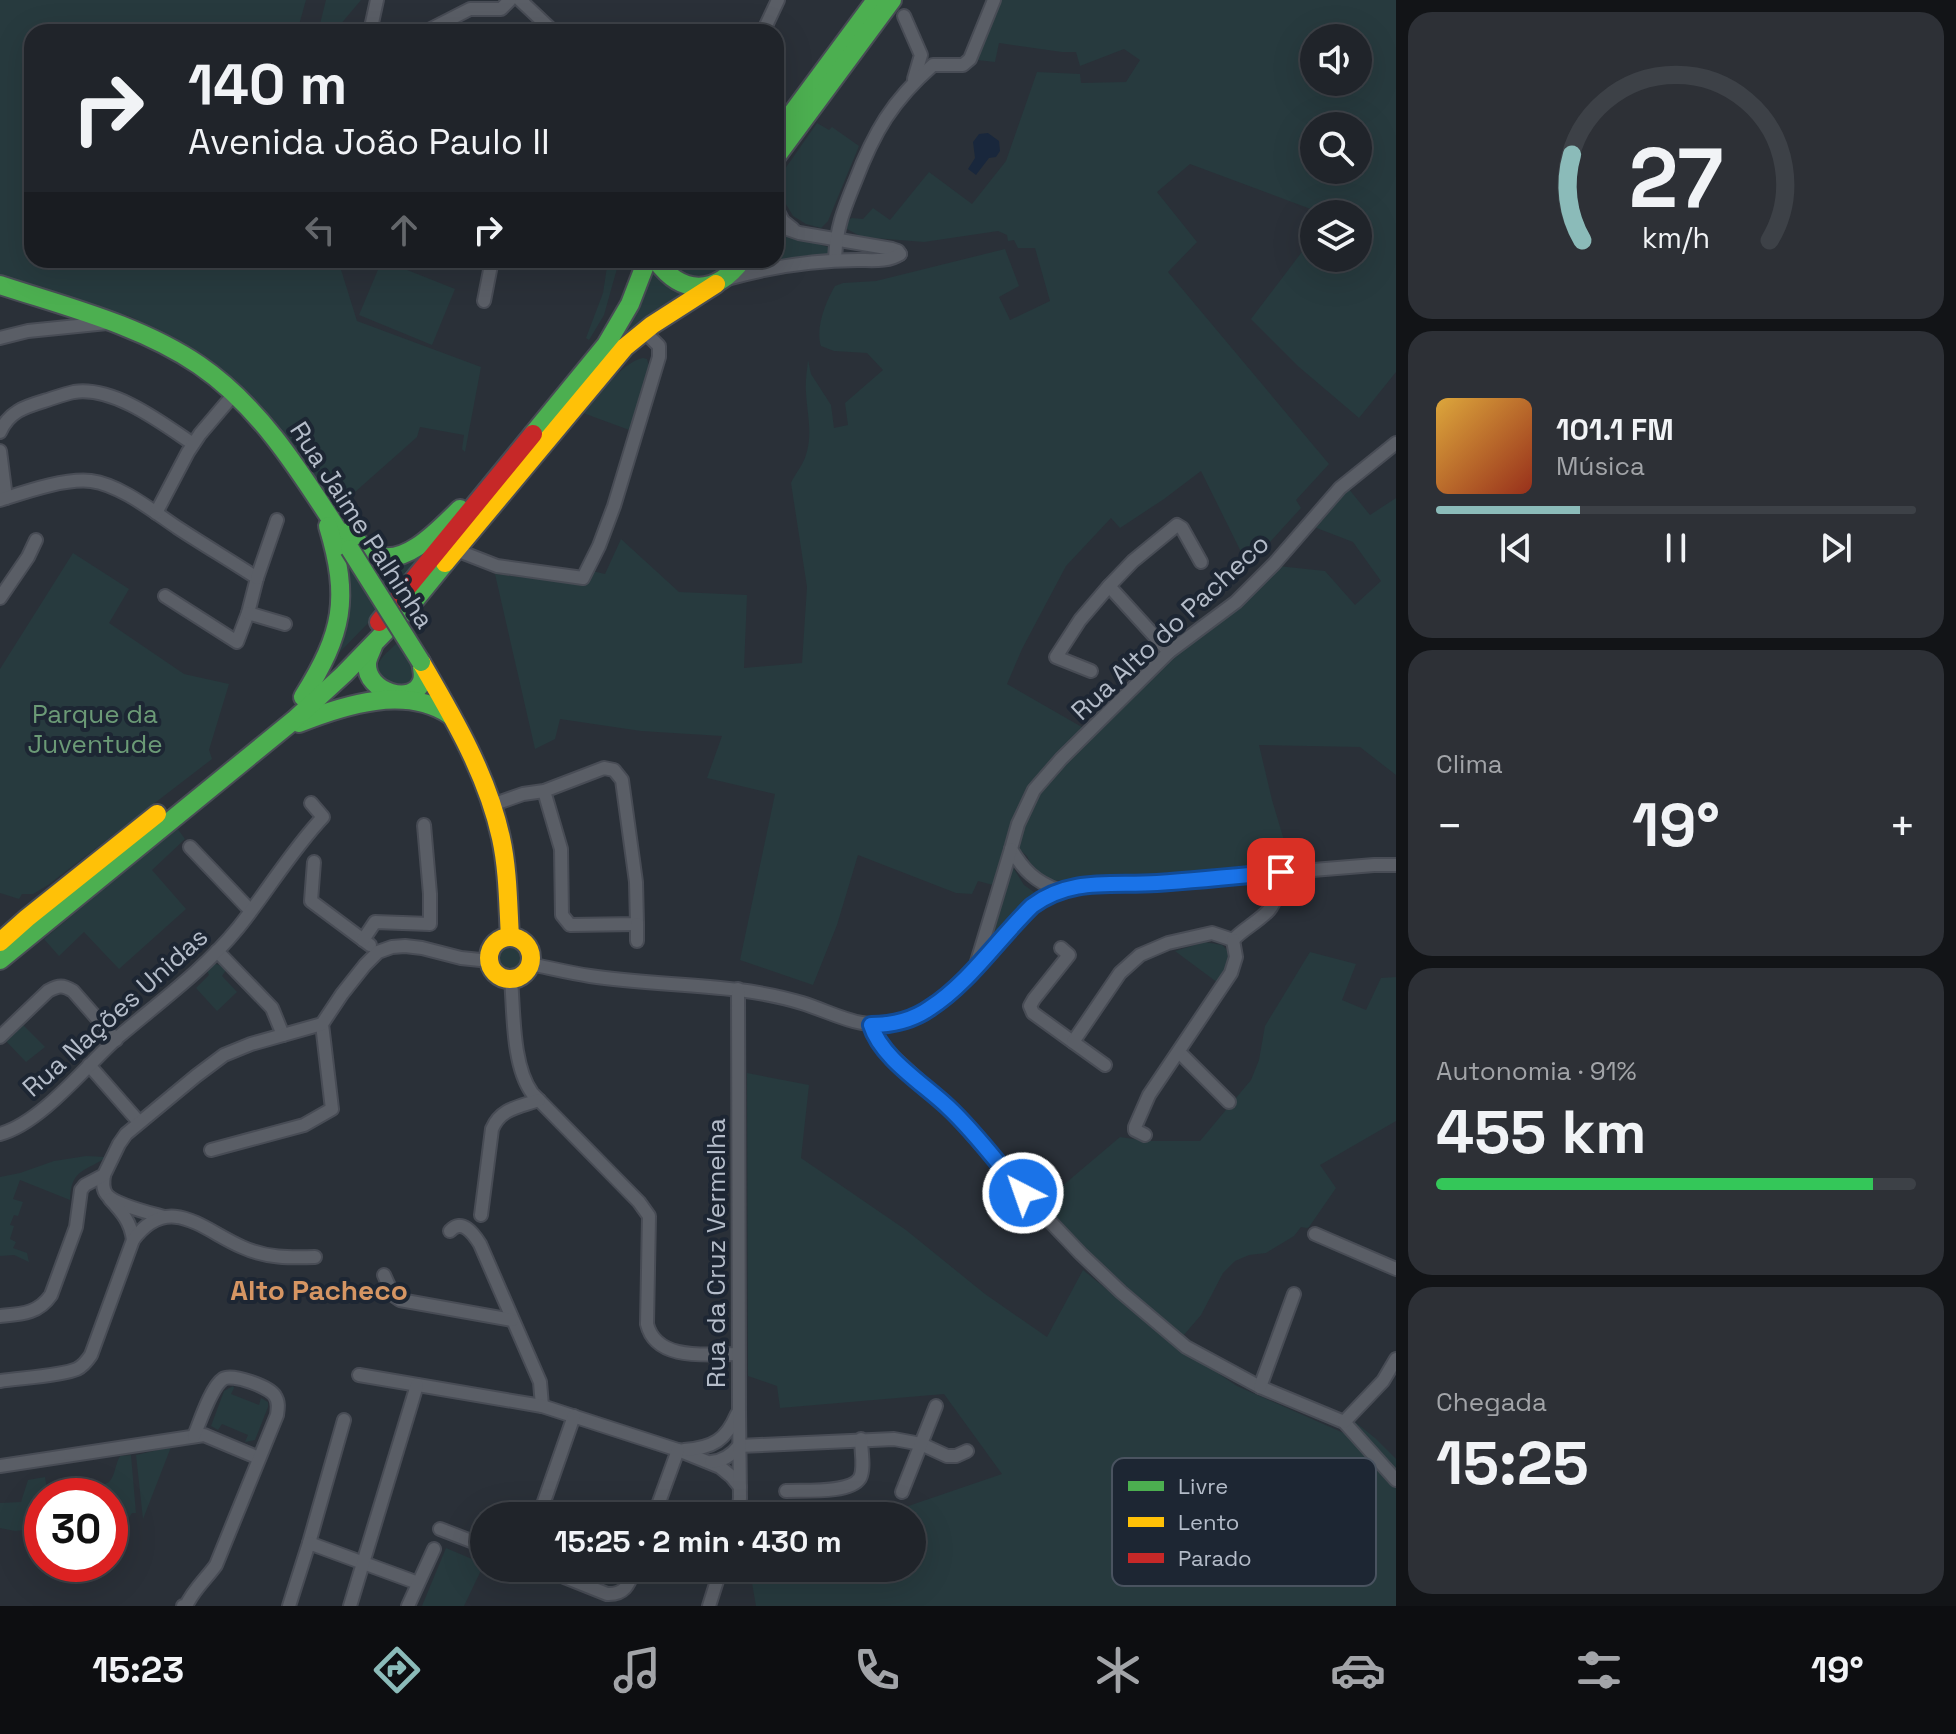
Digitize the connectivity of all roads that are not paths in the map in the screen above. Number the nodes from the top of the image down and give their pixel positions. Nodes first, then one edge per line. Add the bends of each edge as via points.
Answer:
1 (377, 0) edge
2 (510, 0) edge
3 (520, 0) edge
4 (778, 0) edge
5 (876, 0) edge
6 (892, 0) edge
7 (994, 0) edge
8 (904, 16) dead end
9 (372, 24) edge
10 (441, 24) edge
11 (546, 24) edge
12 (767, 24) edge
13 (921, 55) junction
14 (933, 65) junction
15 (913, 82) junction
16 (784, 142) edge
17 (784, 143) edge
18 (784, 222) edge
19 (784, 228) edge
20 (799, 233) junction
21 (836, 240) junction
22 (835, 260) junction
23 (784, 266) edge
24 (490, 268) edge
25 (644, 268) edge
26 (662, 268) edge
27 (737, 268) edge
28 (777, 268) edge
29 (720, 282) junction
30 (0, 285) edge
31 (484, 301) dead end
32 (110, 323) junction
33 (644, 331) junction
34 (0, 338) edge
35 (234, 394) junction
36 (0, 432) edge
37 (1396, 443) edge
38 (193, 444) junction
39 (0, 451) edge
40 (502, 472) junction
41 (3, 499) edge
42 (321, 505) junction
43 (156, 513) junction
44 (277, 520) dead end
45 (36, 540) dead end
46 (456, 550) junction
47 (1201, 562) dead end
48 (257, 578) junction
49 (1109, 586) junction
50 (165, 596) dead end
51 (0, 598) edge
52 (248, 613) junction
53 (285, 624) dead end
54 (376, 642) junction
55 (1169, 652) junction
56 (421, 662) junction
57 (1091, 671) dead end
58 (303, 697) junction
59 (459, 727) junction
60 (269, 741) junction
61 (544, 791) junction
62 (311, 803) dead end
63 (492, 805) junction
64 (424, 825) dead end
65 (190, 847) dead end
66 (1011, 849) junction
67 (314, 862) dead end
68 (1396, 865) edge
69 (1281, 872) junction
70 (1058, 890) junction
71 (250, 910) junction
72 (637, 924) junction
73 (510, 937) junction
74 (363, 940) junction
75 (1233, 940) junction
76 (637, 941) dead end
77 (0, 942) edge
78 (1061, 948) dead end
79 (217, 951) junction
80 (378, 952) junction
81 (0, 960) edge
82 (490, 961) junction
83 (530, 964) junction
84 (975, 967) junction
85 (511, 979) junction
86 (738, 989) junction
87 (322, 1024) junction
88 (871, 1025) junction
89 (283, 1035) junction
90 (0, 1037) edge
91 (116, 1040) junction
92 (1073, 1042) junction
93 (1179, 1052) junction
94 (89, 1065) junction
95 (1105, 1065) dead end
96 (539, 1100) junction
97 (1229, 1102) dead end
98 (139, 1122) junction
99 (0, 1134) edge
100 (1145, 1135) dead end
101 (211, 1150) dead end
102 (104, 1175) junction
103 (107, 1195) junction
104 (481, 1215) dead end
105 (164, 1217) junction
106 (450, 1231) dead end
107 (1315, 1234) dead end
108 (133, 1240) junction
109 (315, 1257) dead end
110 (1396, 1269) edge
111 (384, 1275) dead end
112 (1294, 1294) dead end
113 (0, 1316) edge
114 (512, 1320) junction
115 (738, 1354) junction
116 (1396, 1359) edge
117 (359, 1375) dead end
118 (0, 1381) edge
119 (417, 1385) junction
120 (1260, 1387) junction
121 (542, 1406) junction
122 (936, 1406) dead end
123 (739, 1411) junction
124 (574, 1416) junction
125 (344, 1420) dead end
126 (1344, 1422) junction
127 (194, 1436) junction
128 (861, 1439) junction
129 (712, 1444) junction
130 (921, 1444) junction
131 (678, 1450) junction
132 (967, 1451) dead end
133 (737, 1453) junction
134 (259, 1458) junction
135 (707, 1462) junction
136 (0, 1466) edge
137 (1396, 1480) edge
138 (740, 1487) junction
139 (786, 1491) dead end
140 (902, 1492) dead end
141 (544, 1502) edge
142 (659, 1502) edge
143 (739, 1502) edge
144 (440, 1529) dead end
145 (470, 1541) edge
146 (309, 1543) junction
147 (434, 1549) dead end
148 (364, 1563) junction
149 (577, 1582) edge
150 (630, 1582) edge
151 (717, 1582) edge
152 (418, 1583) junction
153 (186, 1606) edge
154 (289, 1606) edge
155 (350, 1606) edge
156 (408, 1606) edge
157 (709, 1606) edge

1 - 9 street
2 - 10 street via 501,9 470,9
3 - 11 street
4 - 12 street
5 - 16 main road
6 - 17 main road
7 - 14 street via 967,63
8 - 13 street
13 - 14 street
13 - 15 street
14 - 15 street
15 - 21 street via 870,144
18 - 20 street
19 - 20 street
20 - 21 street
21 - 22 street
21 - 22 street via 900,254 886,260
22 - 23 street
24 - 31 street
25 - 40 main road via 606,345
26 - 29 main road via 684,285
27 - 29 main road
28 - 29 street
29 - 33 main road
30 - 32 main road, Rua Jaime Palhinha
32 - 34 street
32 - 35 main road, Rua Jaime Palhinha via 197,364
33 - 46 main road via 604,370
33 - 46 street via 659,346 659,357 614,506 583,578 497,566
35 - 38 street
35 - 42 main road, Rua Jaime Palhinha via 269,430
36 - 38 street via 12,414 27,405 76,392 93,393 133,407
37 - 55 street, Rua Alto do Pacheco via 1340,488 1236,602
38 - 43 street
39 - 41 street
40 - 42 main road via 410,553 397,558 370,554
40 - 58 main road via 379,621
41 - 43 street via 92,481
42 - 56 main road, Rua Jaime Palhinha, bridge
42 - 58 main road via 339,562 341,606 333,646
43 - 48 street
44 - 48 street
45 - 51 street
46 - 54 main road
47 - 49 street via 1177,525
48 - 52 street
49 - 55 street
49 - 57 street via 1056,657
50 - 52 street via 237,642
52 - 53 street
54 - 56 main road via 367,670 370,680 386,693 417,689 422,683
54 - 60 main road
55 - 66 street, Rua Alto do Pacheco via 1034,790
56 - 59 main road, Rua Jaime Palhinha
58 - 77 main road
59 - 60 main road via 439,706 395,701 323,712
59 - 63 main road, Rua Jaime Palhinha
60 - 81 main road
61 - 63 street
61 - 72 street via 561,849 562,915 570,925
61 - 72 street via 604,768 622,780
62 - 71 street, Rua Nações Unidas via 323,817
63 - 73 main road, Rua Jaime Palhinha via 506,869
64 - 74 street via 430,924 375,922
65 - 71 street
66 - 70 street via 1032,877
66 - 84 street, Rua Alto do Pacheco
67 - 74 street via 311,901
68 - 69 street
69 - 70 street
69 - 75 street via 1270,909
70 - 84 street via 1032,906
71 - 79 street, Rua Nações Unidas
72 - 76 street
73 - 82 main road via 494,944
73 - 83 main road via 525,943
74 - 80 street
75 - 92 street via 1212,933 1140,955 1120,973
75 - 93 street via 1236,957 1231,973
78 - 92 street via 1069,955 1030,1006
79 - 89 street via 272,1008
79 - 91 street, Rua Nações Unidas
80 - 82 street via 405,946
80 - 87 street
82 - 85 main road via 495,972
83 - 85 main road
83 - 86 street via 590,976
84 - 88 street via 929,1010
85 - 96 street via 519,1065
86 - 88 street
86 - 115 street, Rua da Cruz Vermelha
87 - 89 street
87 - 101 street via 332,1109 304,1125
88 - 120 street via 888,1052 950,1109 1023,1193 1121,1292 1186,1347
89 - 98 street via 224,1055
90 - 91 street via 58,985 73,991
91 - 94 street, Rua Nações Unidas
92 - 95 street
93 - 97 street
93 - 100 street via 1137,1121 1135,1130
94 - 98 street
94 - 99 street, Rua Nações Unidas via 32,1117
96 - 104 street via 507,1111 492,1129
96 - 115 street via 646,1209 649,1333 662,1346 681,1353
98 - 102 street via 119,1144
102 - 103 street
102 - 113 street via 81,1190 76,1227 46,1302 30,1313
103 - 105 street
103 - 108 street via 129,1221
105 - 108 street
105 - 109 street via 201,1224 266,1255
106 - 114 street via 459,1225 472,1232
107 - 110 street
108 - 118 street via 87,1361 70,1371
111 - 114 street via 400,1300
112 - 120 street
114 - 121 street via 540,1382
115 - 123 street, Rua da Cruz Vermelha
116 - 126 street
117 - 119 street
119 - 121 street
119 - 148 street
120 - 126 street
121 - 124 street
122 - 130 street
123 - 129 street via 724,1437
123 - 133 street, Rua da Cruz Vermelha
124 - 131 street
124 - 141 street
125 - 146 street
126 - 137 street
127 - 134 street via 204,1435
127 - 134 street via 216,1387 221,1380 236,1377 270,1391 279,1406
127 - 136 street
128 - 130 street
128 - 133 street
128 - 139 street via 862,1469 856,1482 841,1489
129 - 131 street
129 - 133 street
130 - 132 street via 947,1456
130 - 140 street
131 - 135 street
131 - 142 street
133 - 135 street
133 - 138 street, Rua da Cruz Vermelha
134 - 153 street via 216,1565
135 - 138 street
138 - 143 street, Rua da Cruz Vermelha
144 - 145 street
146 - 148 street
146 - 154 street
147 - 152 street
148 - 152 street
148 - 155 street
149 - 150 street via 607,1594 623,1591
151 - 157 street
152 - 156 street

